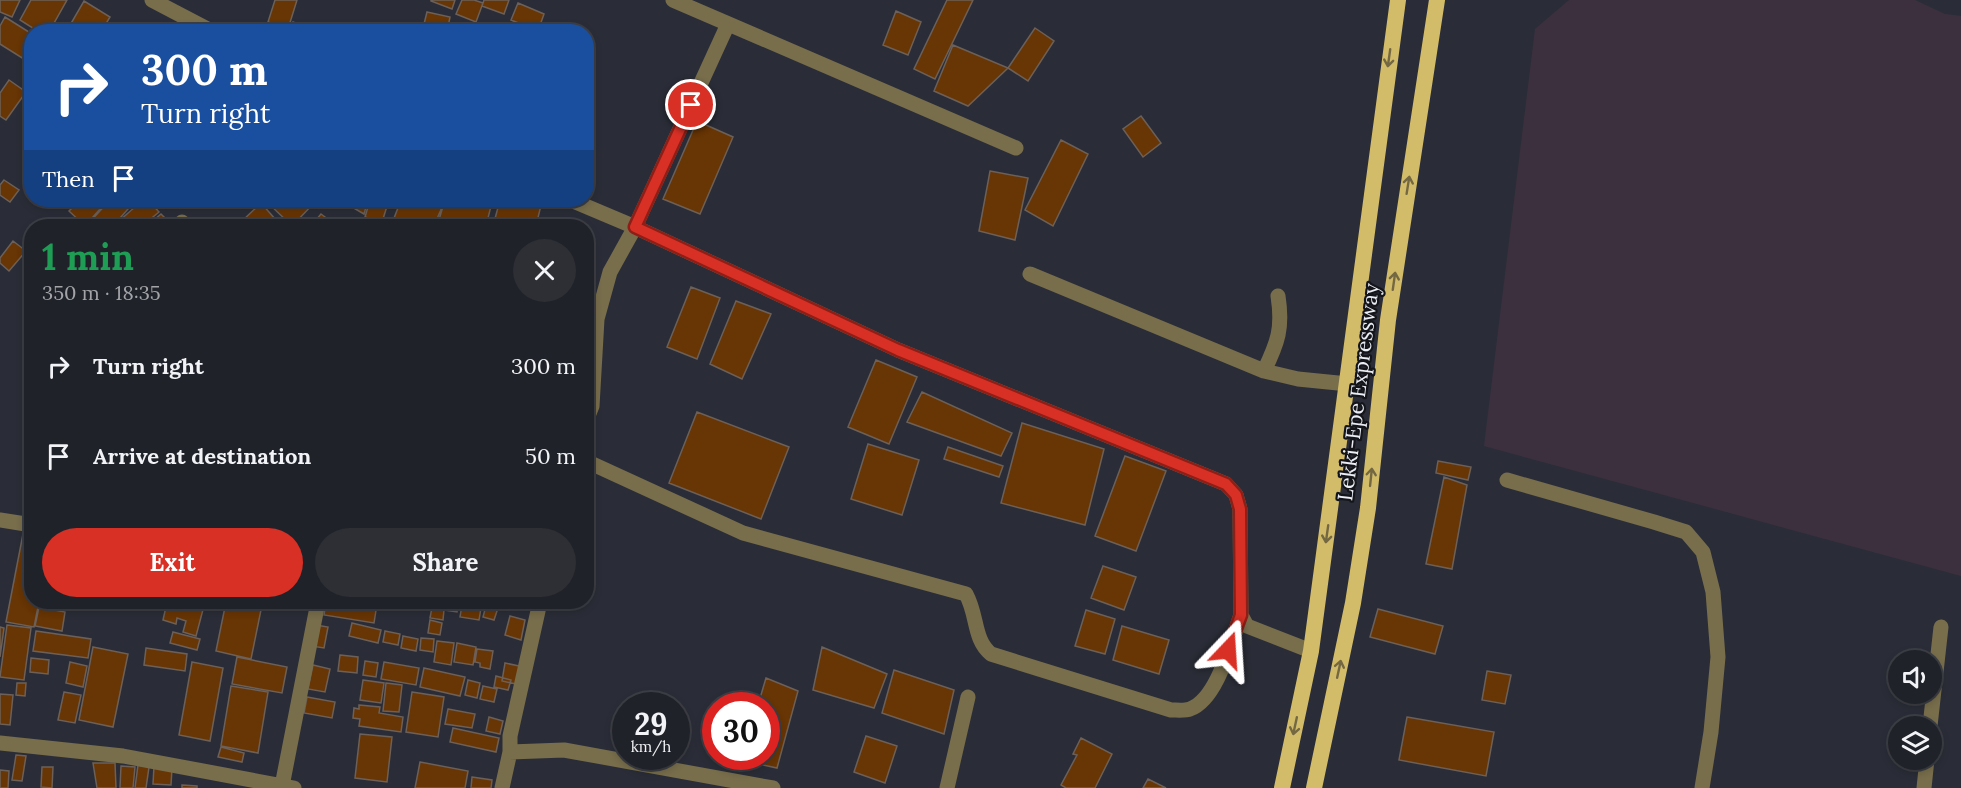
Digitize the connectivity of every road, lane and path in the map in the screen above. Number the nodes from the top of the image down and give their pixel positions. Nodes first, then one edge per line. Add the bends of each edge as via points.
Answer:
1 (152, 0) edge
2 (673, 0) edge
3 (1398, 0) edge
4 (1437, 0) edge
5 (198, 24) edge
6 (728, 24) junction
7 (1016, 148) dead end
8 (588, 207) edge
9 (635, 227) junction
10 (1030, 274) dead end
11 (1278, 296) dead end
12 (1264, 371) junction
13 (594, 372) edge
14 (1348, 384) junction
15 (594, 465) edge
16 (1507, 480) dead end
17 (0, 520) edge
18 (24, 524) edge
19 (317, 609) edge
20 (538, 609) edge
21 (1241, 615) junction
22 (1941, 627) dead end
23 (1311, 651) junction
24 (968, 697) dead end
25 (1931, 716) edge
26 (0, 743) edge
27 (510, 752) junction
28 (1926, 770) edge
29 (288, 787) edge
30 (502, 788) edge
31 (774, 788) edge
32 (947, 788) edge
33 (1282, 788) edge
34 (1314, 788) edge
35 (1702, 788) edge
36 (1924, 788) edge

1 - 5 street
2 - 6 street
3 -> 14 highway, Lekki-Epe Expressway
34 -> 4 highway, Lekki-Epe Expressway via 1353,603 1368,508 1388,320
6 - 7 street
6 - 9 street
8 - 9 street
9 - 13 street via 610,272 597,320
9 - 21 street via 898,350 1226,484 1236,495 1240,509
10 - 12 street
11 - 12 street via 1281,315 1277,344
12 - 14 street via 1298,380
14 -> 23 highway, Lekki-Epe Expressway
15 - 21 street via 742,533 966,594 981,646 991,654 1171,710 1190,709 1205,699 1215,685
16 - 35 street via 1686,532 1703,552 1713,592 1718,657
17 - 18 street
19 - 29 street
20 - 27 street via 510,736
21 - 23 street via 1246,626
22 - 25 street
23 -> 33 highway, Lekki-Epe Expressway
24 - 32 street
26 - 29 street via 123,756
27 - 30 street
27 - 31 street via 564,750
28 - 36 street

